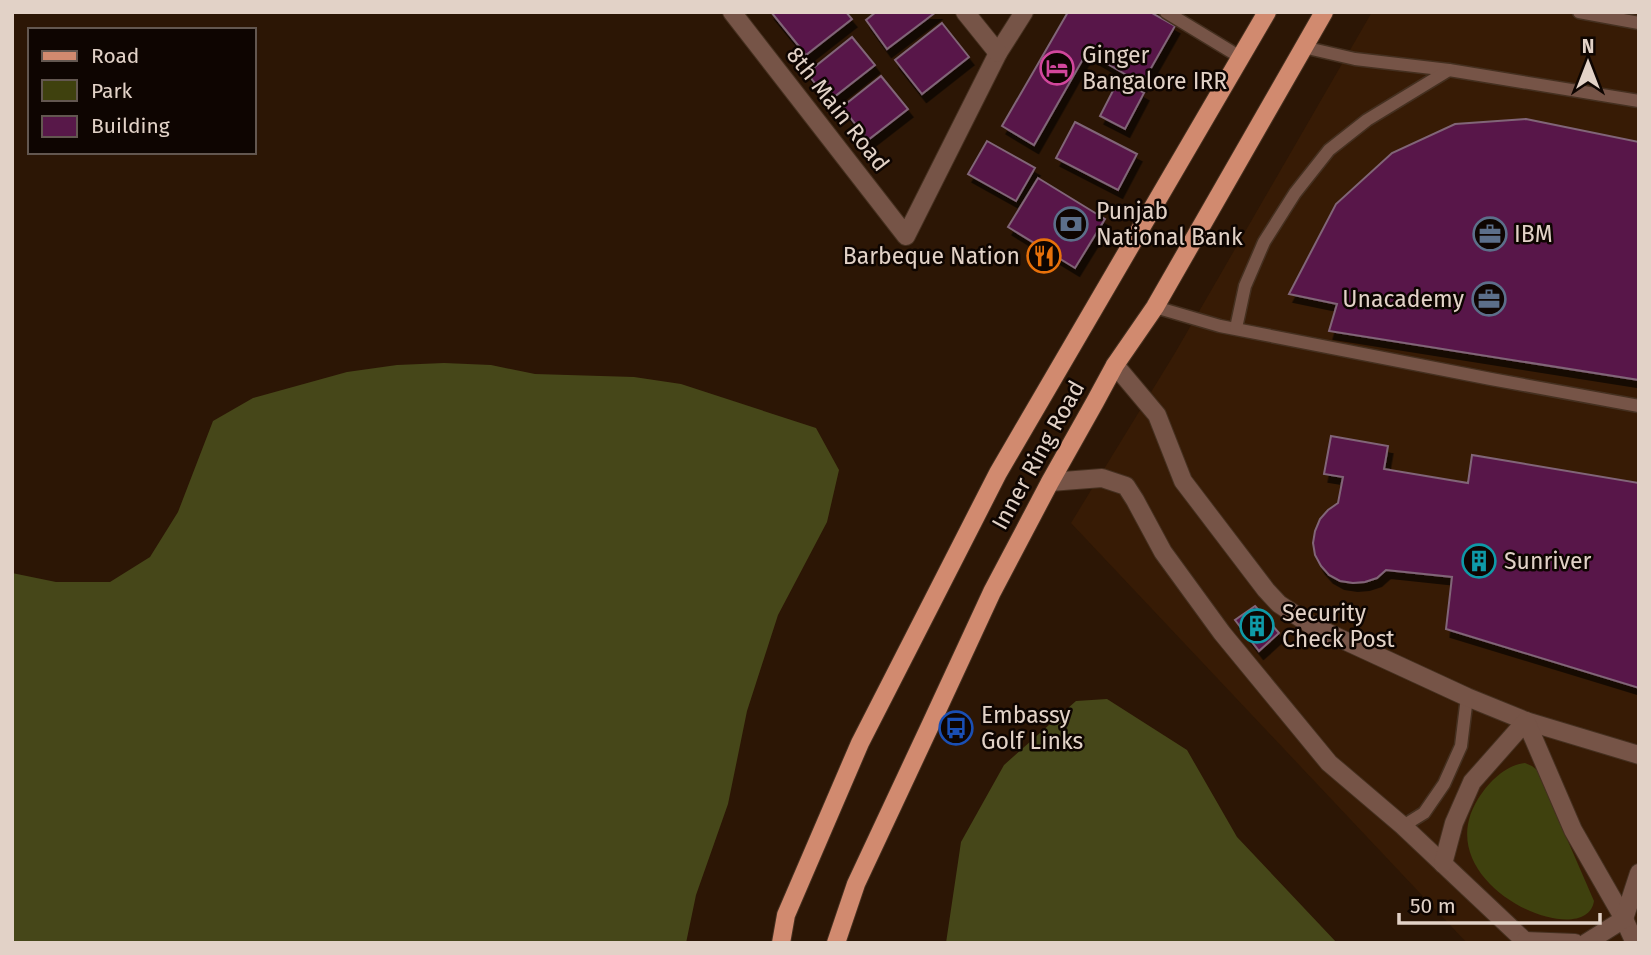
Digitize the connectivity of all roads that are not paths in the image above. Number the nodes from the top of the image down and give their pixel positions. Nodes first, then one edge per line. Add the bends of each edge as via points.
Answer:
1 (732, 12) edge
2 (965, 12) edge
3 (1024, 12) edge
4 (1166, 12) edge
5 (1267, 12) edge
6 (1324, 12) edge
7 (1579, 12) edge
8 (1639, 23) edge
9 (1303, 47) junction
10 (998, 53) junction
11 (1240, 57) junction
12 (1449, 70) junction
13 (1639, 101) edge
14 (1155, 307) junction
15 (1236, 328) junction
16 (1115, 365) junction
17 (1639, 407) edge
18 (1050, 482) junction
19 (1467, 697) junction
20 (1526, 720) junction
21 (1639, 755) edge
22 (1403, 827) junction
23 (1443, 864) junction
24 (1639, 873) edge
25 (1624, 919) junction
26 (1526, 942) edge
27 (781, 943) edge
28 (836, 943) edge
29 (1575, 943) edge
30 (1586, 943) edge
31 (1634, 943) edge

1 - 10 street, 8th Main Road via 906,236
2 - 10 street
3 - 10 street
4 - 11 lane
5 - 11 main road, Inner Ring Road
6 - 9 main road, Inner Ring Road
7 - 8 lane
9 - 12 lane via 1355,59
9 - 14 main road, Inner Ring Road
11 - 27 main road, Inner Ring Road via 998,473 860,743 786,915
12 - 13 lane
12 - 15 lane via 1367,120 1329,150 1264,242 1245,286
14 - 15 lane
14 - 16 main road, Inner Ring Road
15 - 17 lane
16 - 18 main road, Inner Ring Road
16 - 19 street via 1157,415 1183,481 1279,604 1311,625
18 - 22 street via 1102,478 1126,486 1163,552 1222,633 1329,763
18 - 28 main road, Inner Ring Road via 992,592 856,884
19 - 20 street
19 - 22 lane via 1461,746 1444,784 1424,813
20 - 21 street
20 - 23 street via 1472,782
20 - 25 street via 1573,830
22 - 23 street
23 - 26 street
24 - 25 street
25 - 30 street
25 - 31 street
26 - 29 street

